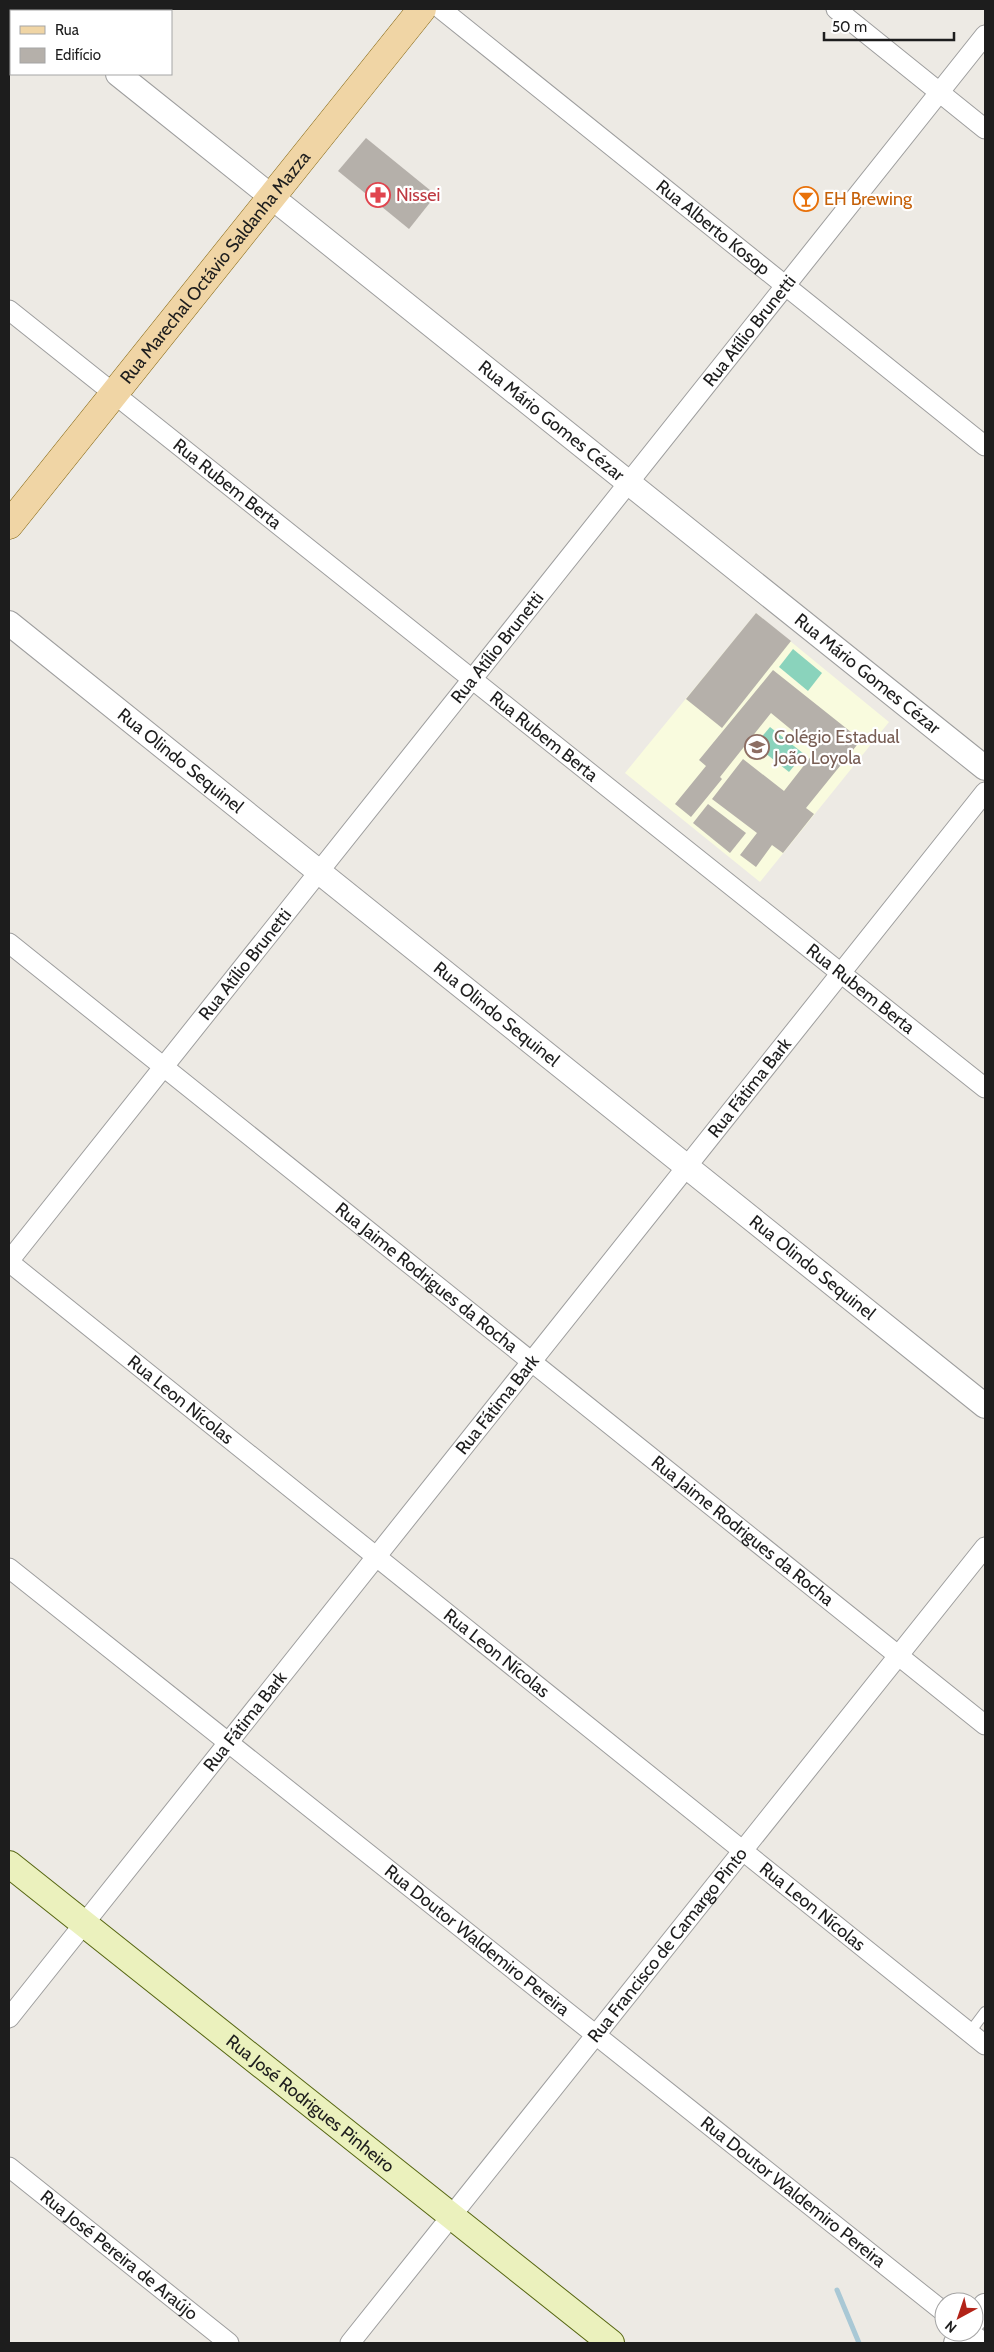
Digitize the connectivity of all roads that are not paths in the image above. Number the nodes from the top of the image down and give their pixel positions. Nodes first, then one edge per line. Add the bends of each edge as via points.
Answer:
1 (422, 9) edge
2 (441, 9) edge
3 (836, 9) edge
4 (985, 35) edge
5 (119, 75) edge
6 (940, 92) junction
7 (985, 129) edge
8 (272, 197) junction
9 (786, 286) junction
10 (9, 310) edge
11 (114, 394) junction
12 (985, 446) edge
13 (629, 483) junction
14 (9, 525) edge
15 (9, 622) edge
16 (472, 680) junction
17 (985, 768) edge
18 (985, 792) edge
19 (319, 872) junction
20 (9, 943) edge
21 (841, 973) junction
22 (163, 1067) junction
23 (985, 1088) edge
24 (687, 1167) junction
25 (9, 1261) edge
26 (531, 1362) junction
27 (985, 1406) edge
28 (985, 1547) edge
29 (376, 1557) junction
30 (9, 1568) edge
31 (899, 1656) junction
32 (985, 1725) edge
33 (228, 1742) junction
34 (743, 1851) junction
35 (9, 1864) edge
36 (84, 1924) junction
37 (985, 2012) edge
38 (9, 2018) edge
39 (970, 2032) junction
40 (596, 2035) junction
41 (985, 2045) edge
42 (9, 2167) edge
43 (451, 2216) junction
44 (934, 2304) edge
45 (230, 2343) edge
46 (350, 2343) edge
47 (611, 2343) edge

1 - 8 main road, Rua Marechal Octávio Saldanha Mazza
2 - 9 street, Rua Alberto Kosop
3 - 6 street
4 - 6 street, Rua Atílio Brunetti
5 - 8 street, Rua Mário Gomes Cézar
6 - 7 street
6 - 9 street, Rua Atílio Brunetti
8 - 11 main road, Rua Marechal Octávio Saldanha Mazza
8 - 13 street, Rua Mário Gomes Cézar
9 - 12 street, Rua Alberto Kosop
9 - 13 street, Rua Atílio Brunetti
10 - 11 street, Rua Rubem Berta
11 - 14 main road, Rua Marechal Octávio Saldanha Mazza
11 - 16 street, Rua Rubem Berta
13 - 16 street, Rua Atílio Brunetti
13 - 17 street, Rua Mário Gomes Cézar
15 - 19 street, Rua Olindo Sequinel
16 - 19 street, Rua Atílio Brunetti
16 - 21 street, Rua Rubem Berta
18 - 21 street, Rua Fátima Bark
19 - 22 street, Rua Atílio Brunetti
19 - 24 street, Rua Olindo Sequinel
20 - 22 street, Rua Jaime Rodrigues da Rocha
21 - 23 street, Rua Rubem Berta
21 - 24 street, Rua Fátima Bark
22 - 25 street, Rua Atílio Brunetti
22 - 26 street, Rua Jaime Rodrigues da Rocha
24 - 26 street, Rua Fátima Bark
24 - 27 street, Rua Olindo Sequinel
25 - 29 street, Rua Leon Nícolas
26 - 29 street, Rua Fátima Bark
26 - 31 street, Rua Jaime Rodrigues da Rocha
28 - 31 street, Rua Francisco de Camargo Pinto
29 - 33 street, Rua Fátima Bark
29 - 34 street, Rua Leon Nícolas
30 - 33 street, Rua Doutor Waldemiro Pereira
31 - 32 street, Rua Jaime Rodrigues da Rocha
31 - 34 street, Rua Francisco de Camargo Pinto
33 - 36 street, Rua Fátima Bark
33 - 40 street, Rua Doutor Waldemiro Pereira
34 - 39 street, Rua Leon Nícolas
34 - 40 street, Rua Francisco de Camargo Pinto
35 - 36 main road, Rua José Rodrigues Pinheiro
36 - 38 street, Rua Fátima Bark
36 - 43 main road, Rua José Rodrigues Pinheiro
37 - 39 lane
39 - 41 street, Rua Leon Nícolas
40 - 43 street, Rua Francisco de Camargo Pinto
40 - 44 street, Rua Doutor Waldemiro Pereira
42 - 45 street, Rua José Pereira de Araújo
43 - 46 street, Rua Francisco de Camargo Pinto
43 - 47 main road, Rua José Rodrigues Pinheiro

